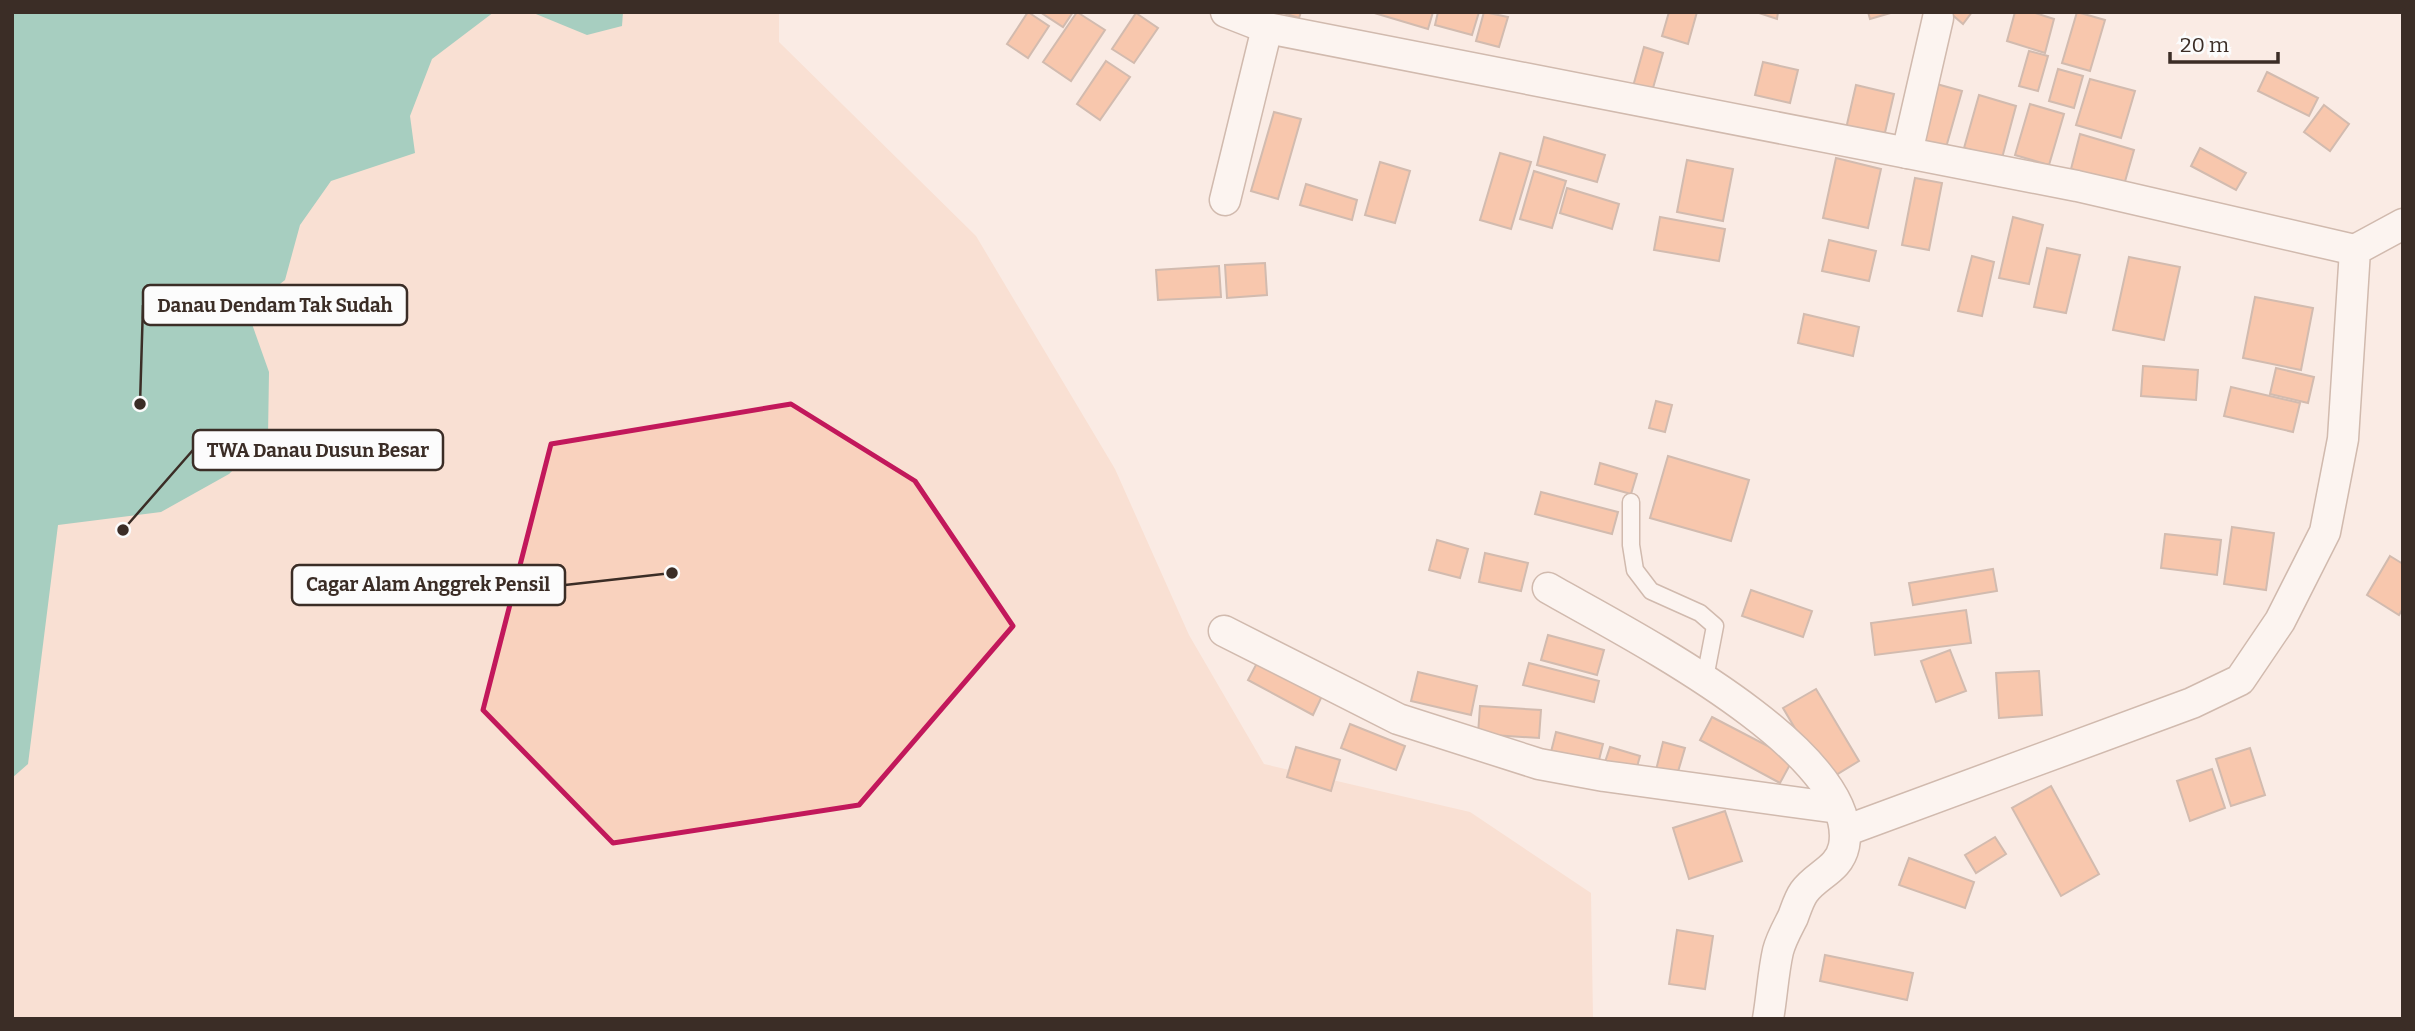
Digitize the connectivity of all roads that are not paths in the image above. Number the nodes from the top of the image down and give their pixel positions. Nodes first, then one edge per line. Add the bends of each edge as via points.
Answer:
1 (1226, 12) edge
2 (1938, 18) dead end
3 (1267, 27) junction
4 (1907, 153) junction
5 (1225, 200) dead end
6 (2403, 224) edge
7 (2355, 250) junction
8 (1631, 502) dead end
9 (1548, 588) dead end
10 (1224, 631) dead end
11 (1704, 678) junction
12 (1842, 819) junction
13 (1768, 1019) edge

1 - 3 street
2 - 4 street
3 - 4 street
3 - 5 street
4 - 7 street via 2077,186
6 - 7 street
7 - 12 street via 2343,439 2325,532 2280,621 2240,680 2192,703
8 - 11 lane via 1630,545 1635,570 1651,591 1700,613 1715,626
9 - 11 street
10 - 12 street via 1398,719 1539,764
11 - 12 street via 1786,740 1819,775
12 - 13 street via 1844,846 1835,866 1804,892 1779,949

